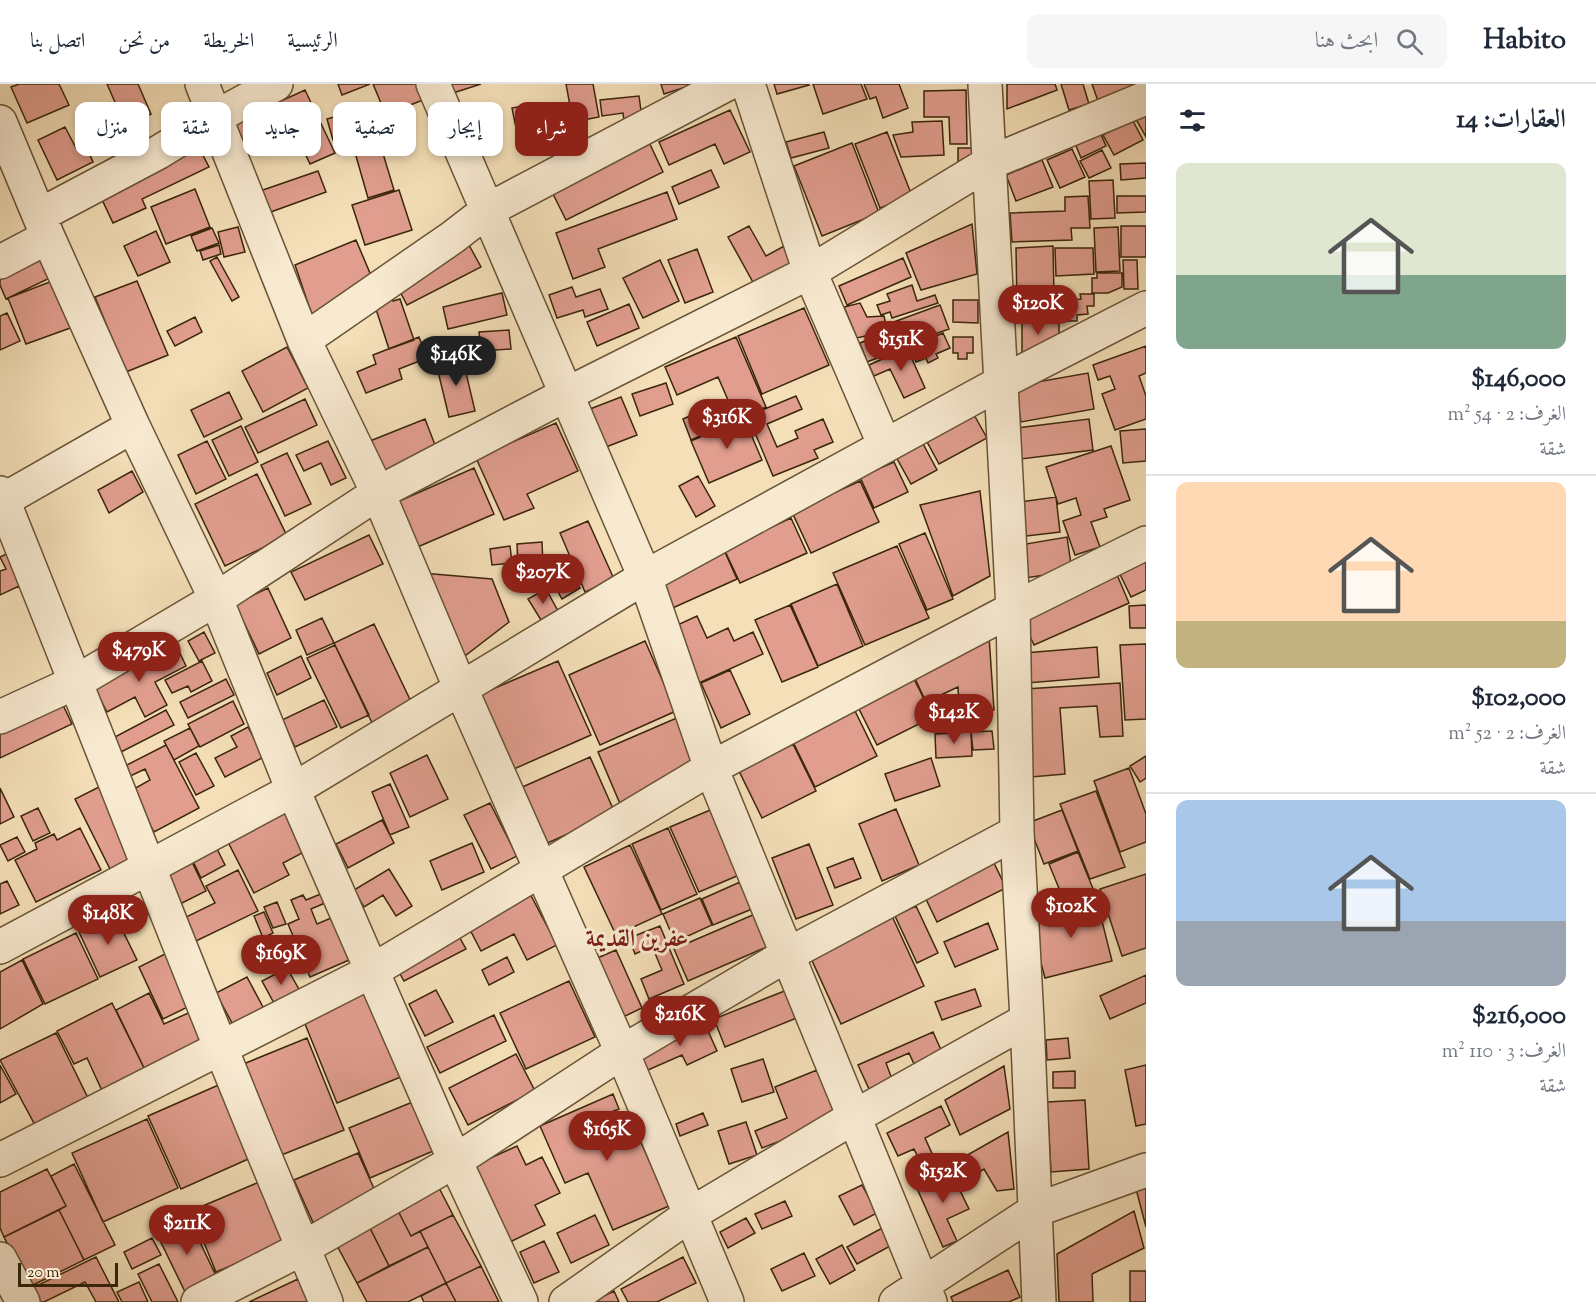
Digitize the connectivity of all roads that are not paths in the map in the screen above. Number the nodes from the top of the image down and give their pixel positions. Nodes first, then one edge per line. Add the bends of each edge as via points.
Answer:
1 (202, 84) edge
2 (276, 84) edge
3 (433, 84) edge
4 (727, 84) edge
5 (748, 84) edge
6 (985, 84) edge
7 (1146, 98) edge
8 (210, 102) edge
9 (231, 109) edge
10 (0, 122) edge
11 (161, 151) edge
12 (231, 155) edge
13 (989, 163) junction
14 (488, 210) junction
15 (44, 226) junction
16 (0, 261) edge
17 (810, 272) junction
18 (1146, 308) edge
19 (304, 340) junction
20 (1002, 382) junction
21 (567, 394) junction
22 (133, 426) junction
23 (885, 446) junction
24 (378, 493) junction
25 (1, 498) edge
26 (1146, 543) edge
27 (645, 577) junction
28 (216, 599) junction
29 (1013, 609) junction
30 (76, 682) junction
31 (460, 687) junction
32 (0, 717) edge
33 (711, 768) junction
34 (293, 790) junction
35 (1017, 832) junction
36 (147, 867) junction
37 (542, 869) junction
38 (0, 947) edge
39 (787, 955) junction
40 (372, 971) junction
41 (1027, 1020) junction
42 (222, 1048) junction
43 (622, 1052) junction
44 (854, 1117) junction
45 (0, 1160) edge
46 (455, 1161) junction
47 (1146, 1170) edge
48 (1036, 1210) junction
49 (691, 1214) junction
50 (303, 1248) junction
51 (0, 1259) edge
52 (927, 1293) edge
53 (23, 1302) edge
54 (198, 1302) edge
55 (326, 1302) edge
56 (521, 1302) edge
57 (566, 1302) edge
58 (727, 1302) edge
59 (896, 1302) edge
60 (1039, 1302) edge

1 - 8 street
2 - 9 street
3 - 14 street
4 - 14 street
5 - 17 street
6 - 13 street
7 - 13 street
10 - 15 street
11 - 15 street
12 - 19 street
13 - 17 street
13 - 20 street
14 - 19 street
14 - 21 street
15 - 16 street
15 - 22 street
17 - 21 street
17 - 23 street
18 - 20 street
19 - 24 street
20 - 23 street
20 - 29 street
21 - 24 street
21 - 27 street
22 - 25 street
22 - 28 street
23 - 27 street
24 - 28 street
24 - 31 street
25 - 30 street
26 - 29 street
27 - 31 street
27 - 33 street
28 - 30 street
28 - 34 street
29 - 33 street
29 - 35 street
30 - 32 street
30 - 36 street
31 - 34 street
31 - 37 street
33 - 37 street
33 - 39 street
34 - 36 street
34 - 40 street
35 - 39 street
35 - 41 street
36 - 38 street
36 - 42 street
37 - 40 street
37 - 43 street
39 - 43 street
39 - 44 street
40 - 42 street
40 - 46 street
41 - 44 street
41 - 48 street
42 - 45 street
42 - 50 street
43 - 46 street
43 - 49 street
44 - 49 street
44 - 52 street
46 - 50 street
46 - 56 street
47 - 48 street
48 - 52 street
48 - 60 street
49 - 57 street
49 - 58 street
50 - 54 street
50 - 55 street
51 - 53 street
52 - 59 street

